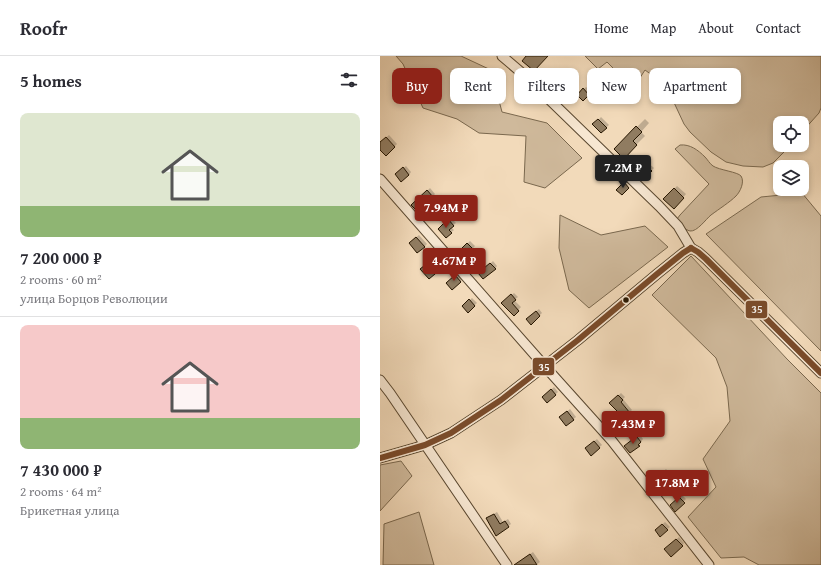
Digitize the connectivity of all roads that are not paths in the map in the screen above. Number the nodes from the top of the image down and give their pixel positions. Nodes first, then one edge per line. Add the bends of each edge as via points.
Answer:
1 (502, 56) edge
2 (380, 179) edge
3 (691, 248) junction
4 (545, 366) junction
5 (821, 373) edge
6 (380, 380) edge
7 (425, 445) junction
8 (380, 458) edge
9 (507, 565) edge
10 (709, 565) edge

1 - 3 street via 659,206 678,226
2 - 4 street
3 - 4 street
3 - 5 street via 706,259
4 - 7 street via 471,420
4 - 10 street via 612,441
6 - 7 street
7 - 8 street
7 - 9 street

